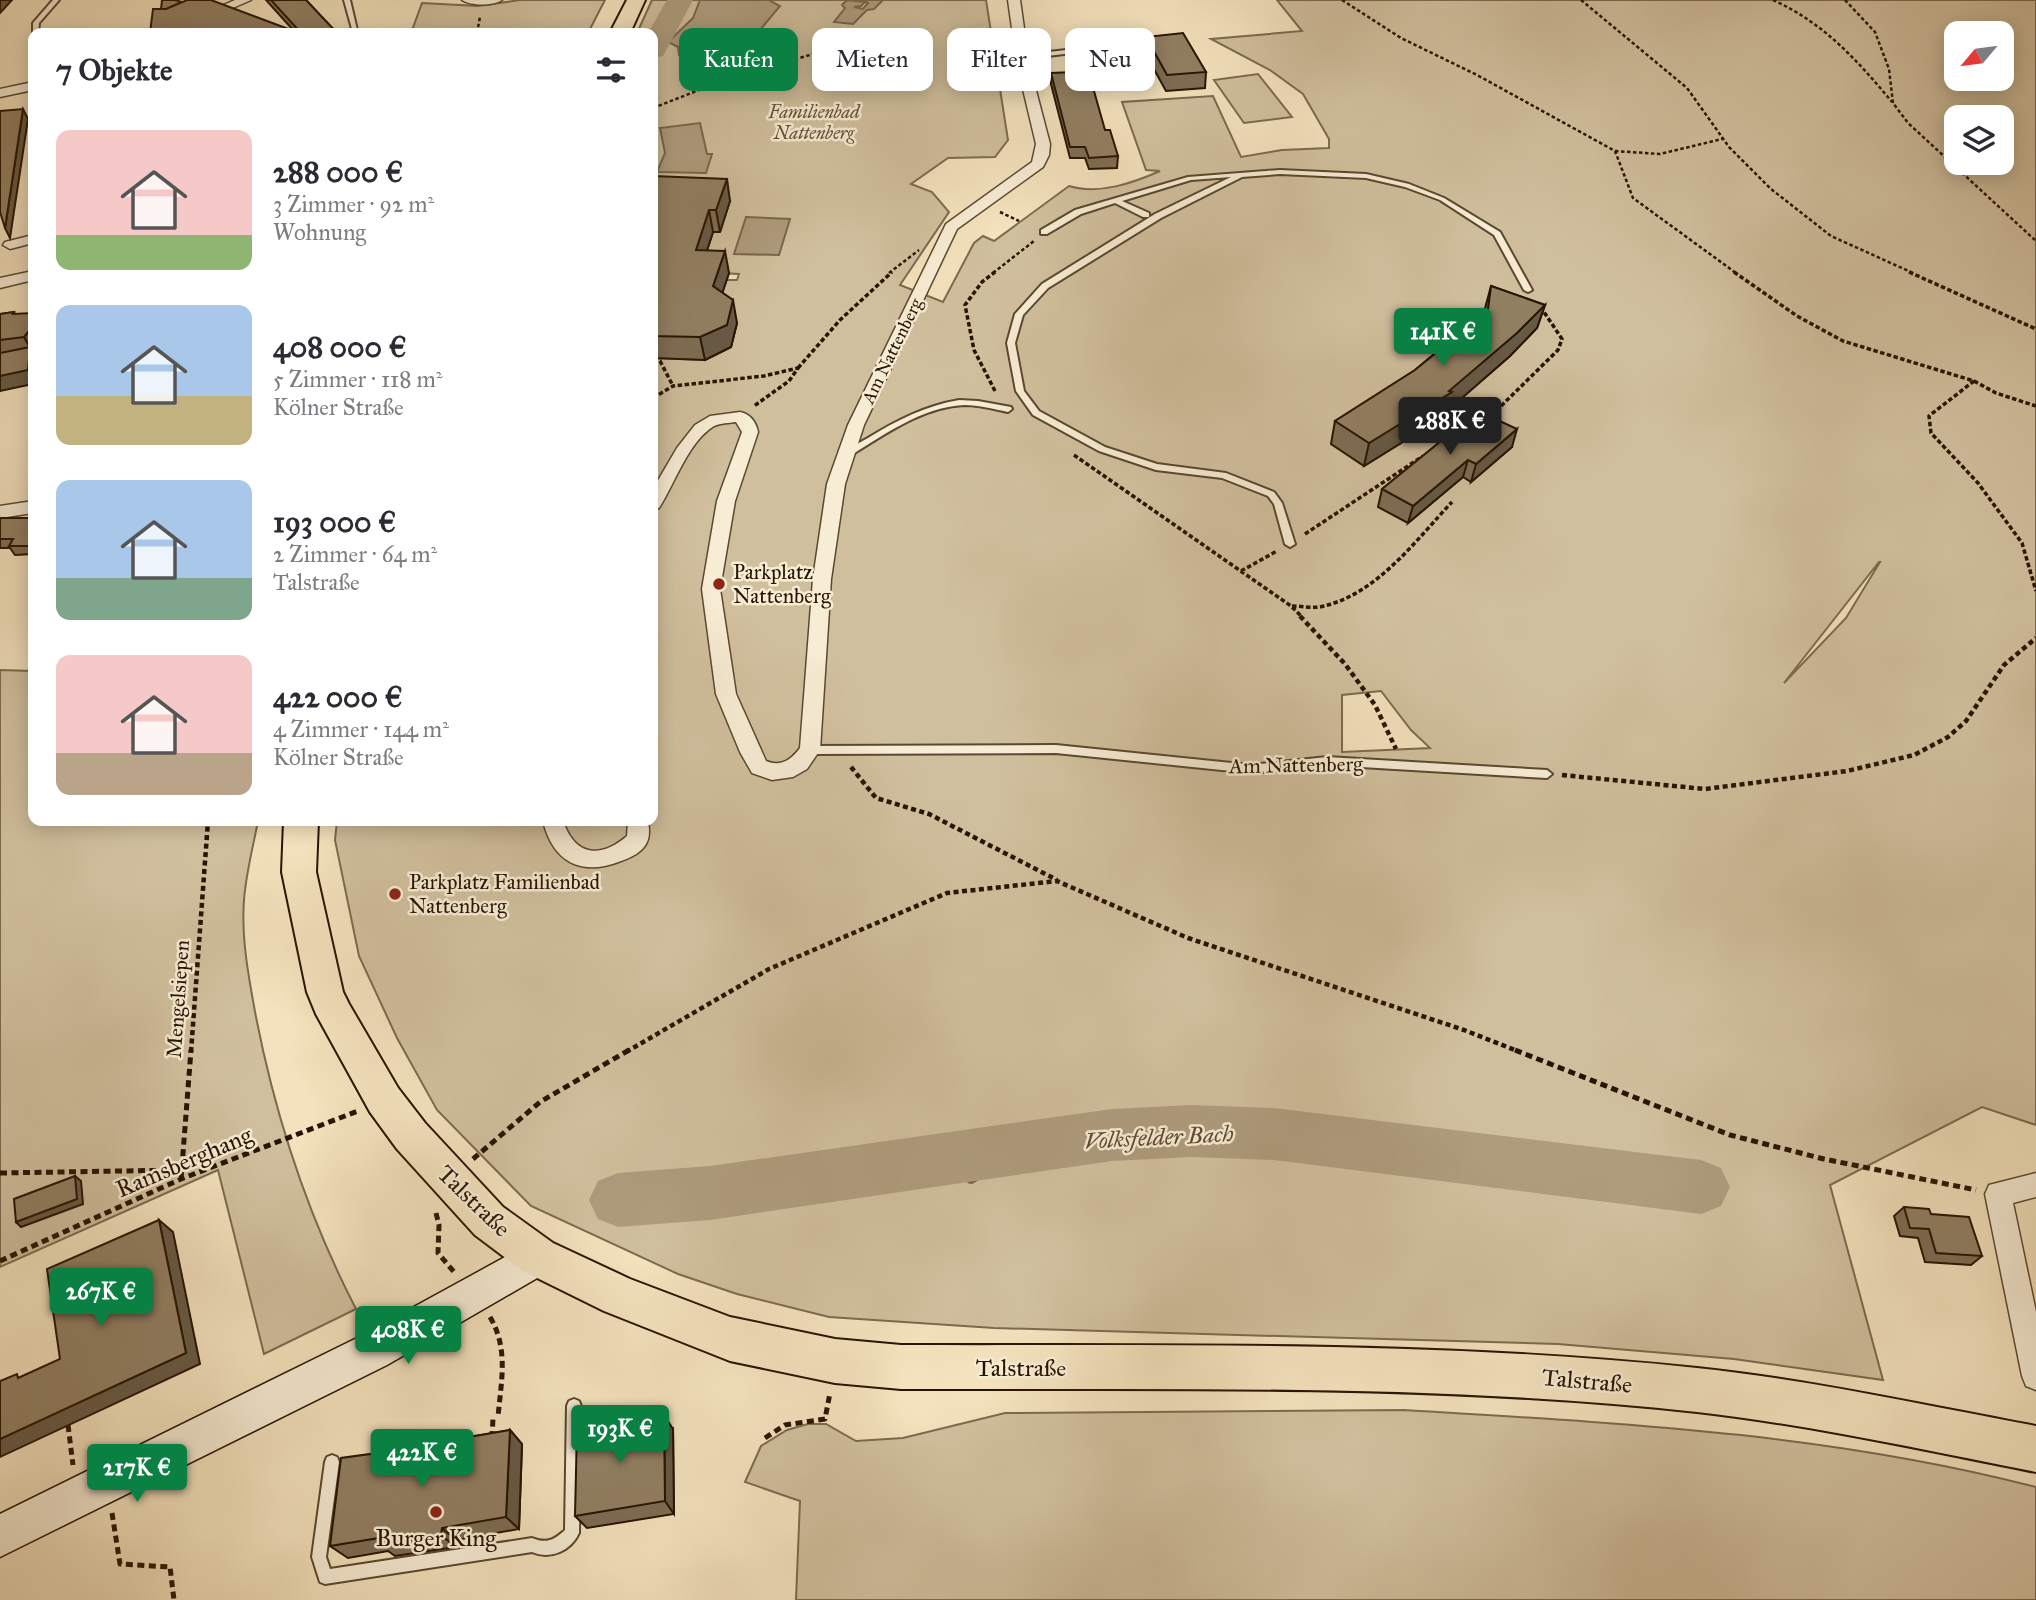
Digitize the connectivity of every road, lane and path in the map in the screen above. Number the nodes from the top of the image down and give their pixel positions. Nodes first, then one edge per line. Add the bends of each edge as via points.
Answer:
1 (56, 0) edge
2 (243, 0) edge
3 (347, 0) edge
4 (468, 0) edge
5 (496, 0) edge
6 (636, 0) edge
7 (1014, 0) edge
8 (1342, 0) edge
9 (1581, 0) edge
10 (1773, 0) edge
11 (1845, 0) edge
12 (251, 12) edge
13 (36, 28) edge
14 (178, 28) edge
15 (355, 28) edge
16 (622, 28) edge
17 (1018, 28) edge
18 (812, 54) edge
19 (28, 87) edge
20 (1030, 91) edge
21 (0, 93) edge
22 (1893, 103) junction
23 (658, 106) edge
24 (1722, 139) junction
25 (1615, 150) junction
26 (1239, 176) junction
27 (1116, 201) junction
28 (1146, 215) dead end
29 (951, 227) junction
30 (1044, 232) joint
31 (28, 240) edge
32 (2036, 241) edge
33 (10, 245) dead end
34 (28, 277) edge
35 (0, 283) edge
36 (1528, 290) joint
37 (2036, 329) edge
38 (658, 360) edge
39 (799, 368) junction
40 (1974, 382) junction
41 (673, 386) junction
42 (658, 395) edge
43 (2036, 406) edge
44 (1008, 409) joint
45 (740, 417) junction
46 (1475, 423) edge
47 (1064, 448) dead end
48 (1433, 450) edge
49 (845, 455) junction
50 (658, 496) edge
51 (1452, 502) dead end
52 (28, 508) edge
53 (0, 512) edge
54 (1290, 544) junction
55 (1241, 571) junction
56 (2036, 591) edge
57 (1291, 606) junction
58 (2036, 638) edge
59 (810, 750) junction
60 (1404, 766) junction
61 (1547, 774) joint
62 (208, 826) edge
63 (301, 826) edge
64 (555, 826) edge
65 (638, 826) edge
66 (1058, 881) junction
67 (365, 1111) junction
68 (182, 1170) junction
69 (0, 1173) edge
70 (181, 1180) junction
71 (2036, 1185) edge
72 (438, 1191) junction
73 (1998, 1194) junction
74 (538, 1257) junction
75 (0, 1261) edge
76 (473, 1296) junction
77 (835, 1361) junction
78 (2036, 1376) edge
79 (574, 1406) dead end
80 (68, 1425) edge
81 (765, 1438) dead end
82 (487, 1441) edge
83 (71, 1447) dead end
84 (2036, 1449) edge
85 (332, 1462) dead end
86 (108, 1483) junction
87 (0, 1536) edge
88 (174, 1600) edge

1 - 13 lane
2 - 12 street
2 - 14 street
3 - 15 lane
4 - 5 street
6 - 16 main road
7 - 17 street, Am Nattenberg
8 - 25 path via 1401,38
9 - 24 path via 1686,88
10 - 22 path via 1825,27
11 - 22 path via 1875,32 1889,69
18 - 23 path via 735,76
19 - 21 street
20 - 29 street, Am Nattenberg via 1043,144 1038,164
22 - 32 path
24 - 25 path via 1660,154
24 - 37 path via 1772,190 1831,236
25 - 40 path via 1633,198 1797,316 1843,341
26 - 27 lane via 1190,178
26 - 36 lane via 1280,172 1366,176 1430,194 1497,234
26 - 54 lane via 1158,215 1045,286 1019,314 1010,343 1020,391 1036,413 1102,449 1156,467 1223,475 1271,494
27 - 28 lane
27 - 30 lane via 1078,212
29 - 39 path via 868,292 828,330
29 - 49 street, Am Nattenberg
30 - 44 path via 982,282 965,305 983,374
31 - 33 street
34 - 35 street
36 - 46 path via 1562,340 1558,350 1496,411
38 - 41 path
39 - 41 path
39 - 45 path via 789,381
40 - 43 path
40 - 56 path via 1929,416 1931,433 1978,483 2022,543
41 - 42 path
44 - 49 lane via 961,402 939,407
45 - 50 street via 709,422 697,432
45 - 59 street via 750,432 726,501 711,590 726,694 759,767 786,771
47 - 55 path, Am Nattenberg
48 - 54 path
49 - 59 street, Am Nattenberg via 836,484 822,579
51 - 57 path via 1381,575 1324,607
52 - 53 street
54 - 55 path
55 - 57 path, Am Nattenberg
57 - 60 path, Am Nattenberg via 1345,664 1375,705
58 - 61 path via 2004,665 1966,721 1948,737 1914,755 1847,771 1705,789
59 - 60 lane, Am Nattenberg via 1056,749 1251,769 1327,761
59 - 66 path via 854,768 876,798 929,814
60 - 61 lane, Am Nattenberg
62 - 68 path, Mengelsiepen
63 - 67 main road, Talstraße via 299,872 325,992 347,1039
64 - 65 street via 561,843 588,860 628,850 638,840
66 - 72 path via 947,893 769,970 540,1102
66 - 73 path via 1188,938 1464,1030 1730,1135
67 - 70 path, Ramsberghang
67 - 72 main road, Talstraße
68 - 69 path
68 - 70 path, Mengelsiepen
70 - 75 path, Ramsberghang
71 - 73 street
72 - 74 main road, Talstraße
72 - 76 path via 439,1253
73 - 78 street
74 - 76 main road
74 - 77 main road, Talstraße via 675,1320 730,1339
76 - 82 path via 499,1329 503,1347 496,1417 492,1440
76 - 86 main road via 314,1382
77 - 81 path via 825,1419 785,1425
77 - 84 main road, Talstraße via 901,1367 1372,1369 1552,1377 1700,1391
79 - 85 lane via 572,1533 552,1549 532,1545 325,1577 319,1557
80 - 83 path
86 - 87 main road
86 - 88 path via 120,1564 170,1567

